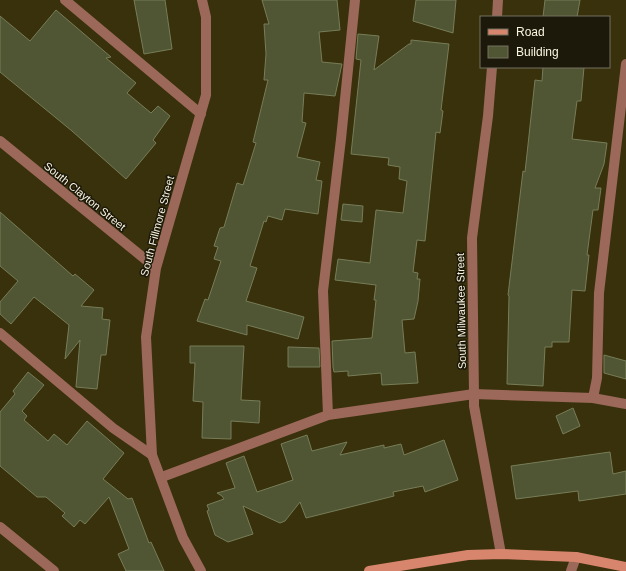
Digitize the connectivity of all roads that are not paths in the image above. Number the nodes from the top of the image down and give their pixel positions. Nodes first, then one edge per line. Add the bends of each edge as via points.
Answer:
1 (65, 0) edge
2 (202, 0) edge
3 (355, 0) edge
4 (498, 0) edge
5 (497, 16) edge
6 (626, 64) edge
7 (492, 68) edge
8 (201, 114) junction
9 (0, 142) edge
10 (156, 268) junction
11 (0, 333) edge
12 (474, 394) junction
13 (593, 398) junction
14 (626, 404) edge
15 (328, 415) junction
16 (152, 455) junction
17 (162, 477) junction
18 (0, 527) edge
19 (501, 554) junction
20 (576, 557) junction
21 (626, 567) edge
22 (373, 570) edge
23 (54, 571) edge
24 (201, 571) edge
25 (571, 571) edge

1 - 8 street
2 - 8 street, South Fillmore Street via 206,17 206,95
3 - 15 street via 323,291
4 - 5 street
6 - 13 street via 599,294 597,378
7 - 12 street, South Milwaukee Street via 472,238
8 - 10 street, South Fillmore Street
9 - 10 street, South Clayton Street
10 - 16 street, South Fillmore Street via 146,337
11 - 16 street via 113,428
12 - 13 street
12 - 15 street
12 - 19 street, South Milwaukee Street
13 - 14 street
15 - 17 street
16 - 17 street, South Fillmore Street
17 - 24 street, South Fillmore Street via 183,538
18 - 23 street
19 - 20 street
19 - 22 street via 468,555
20 - 21 street
20 - 25 street

